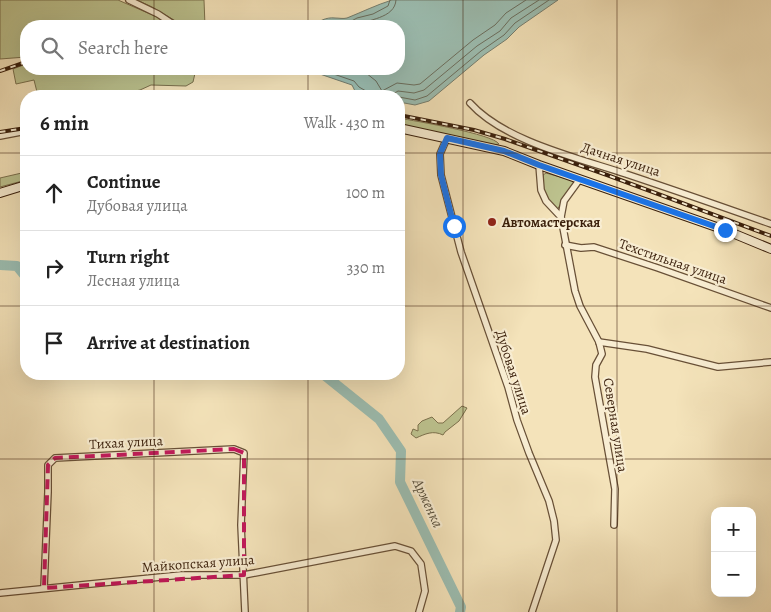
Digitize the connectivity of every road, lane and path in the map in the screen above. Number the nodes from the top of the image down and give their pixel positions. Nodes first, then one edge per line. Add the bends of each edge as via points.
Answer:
1 (129, 0) edge
2 (167, 20) edge
3 (470, 103) dead end
4 (405, 129) edge
5 (20, 133) edge
6 (0, 136) edge
7 (447, 138) junction
8 (539, 165) junction
9 (580, 179) junction
10 (20, 187) edge
11 (0, 192) edge
12 (561, 217) junction
13 (771, 224) edge
14 (565, 245) junction
15 (771, 249) edge
16 (771, 308) edge
17 (599, 342) junction
18 (771, 362) edge
19 (614, 525) dead end
20 (244, 575) junction
21 (44, 588) junction
22 (0, 593) edge
23 (245, 612) edge
24 (419, 612) edge
25 (532, 612) edge

1 - 2 street
3 - 13 street, Дачная улица via 508,132 540,145
4 - 7 street
5 - 6 street
7 - 8 street via 504,151
7 - 25 street, Дубовая улица via 440,154 441,175 461,252 554,521 556,540
8 - 9 street
8 - 12 street via 543,195
9 - 12 street via 564,201
9 - 15 street
10 - 11 street
12 - 14 street
14 - 16 street, Техстильная улица via 594,247
14 - 17 street via 580,306
17 - 18 street via 647,349 718,367
17 - 19 street, Северная улица via 602,354 596,365 595,377 614,489
20 - 21 street, Майкопская улица via 181,576
20 - 21 street, Тихая улица via 241,525 244,453 234,448 55,458 48,465
20 - 23 street
20 - 24 street, Майкопская улица via 395,546 411,551 421,564 425,591
21 - 22 street, Майкопская улица

